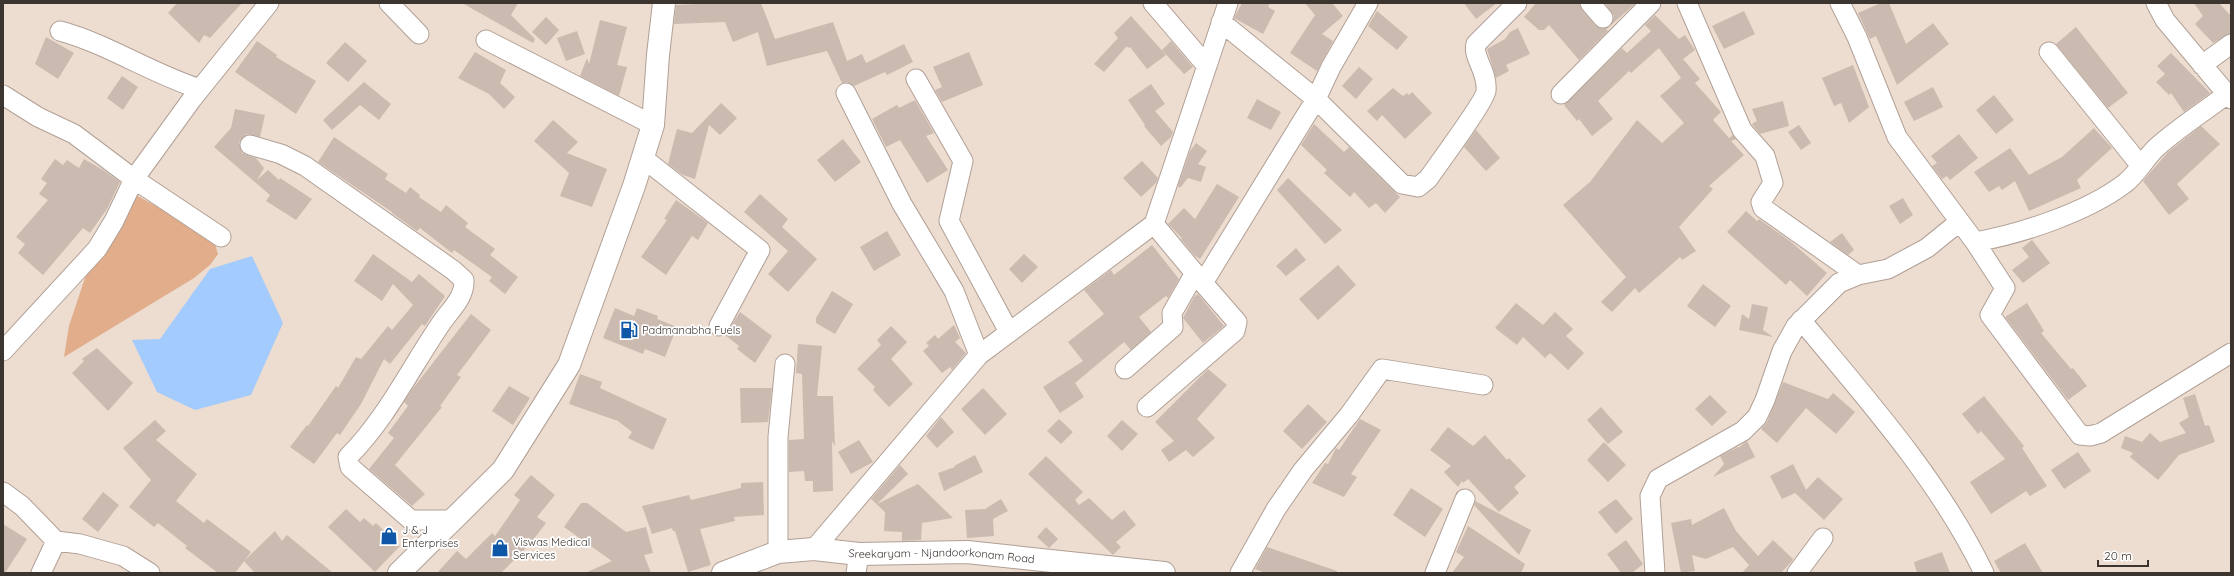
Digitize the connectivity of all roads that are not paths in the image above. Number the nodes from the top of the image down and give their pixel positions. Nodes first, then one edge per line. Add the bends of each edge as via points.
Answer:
1 (269, 3) edge
2 (389, 3) edge
3 (664, 3) edge
4 (1153, 3) edge
5 (1228, 3) edge
6 (1368, 3) edge
7 (1516, 3) edge
8 (1590, 3) edge
9 (1651, 3) edge
10 (1686, 3) edge
11 (1840, 3) edge
12 (2156, 3) edge
13 (1603, 18) dead end
14 (1220, 22) junction
15 (60, 31) dead end
16 (419, 34) dead end
17 (486, 40) dead end
18 (2231, 44) edge
19 (2049, 52) dead end
20 (1206, 65) junction
21 (2202, 65) junction
22 (916, 79) dead end
23 (200, 89) junction
24 (846, 93) dead end
25 (1561, 94) dead end
26 (3, 95) edge
27 (2229, 97) edge
28 (1316, 99) junction
29 (654, 125) junction
30 (250, 145) dead end
31 (643, 158) junction
32 (2141, 166) junction
33 (134, 179) junction
34 (1959, 222) junction
35 (1154, 224) junction
36 (221, 236) dead end
37 (1975, 242) junction
38 (1858, 275) junction
39 (1199, 278) junction
40 (1802, 320) junction
41 (719, 326) dead end
42 (1009, 332) junction
43 (3, 351) edge
44 (2231, 353) edge
45 (979, 355) junction
46 (785, 364) dead end
47 (1125, 369) dead end
48 (1483, 385) dead end
49 (1147, 407) dead end
50 (3, 492) edge
51 (1465, 499) dead end
52 (454, 520) junction
53 (1823, 538) dead end
54 (56, 541) junction
55 (814, 549) junction
56 (778, 552) junction
57 (858, 564) edge
58 (40, 573) edge
59 (150, 573) edge
60 (399, 573) edge
61 (723, 573) edge
62 (1164, 573) edge
63 (1240, 573) edge
64 (1435, 573) edge
65 (1655, 573) edge
66 (1797, 573) edge
67 (1984, 573) edge

1 - 23 street
2 - 16 street
3 - 29 main road
4 - 20 street
5 - 14 street
6 - 28 street via 1331,66
7 - 28 street via 1476,44 1475,53 1486,75 1485,95 1428,179 1418,187 1402,184
8 - 13 street
9 - 25 street
10 - 38 street via 1742,130 1765,156 1772,183 1760,202 1763,208
11 - 34 street via 1857,37 1897,137
12 - 21 street via 2165,20
14 - 20 street
14 - 28 street
15 - 23 street via 78,36 171,80
17 - 29 street
18 - 21 street
19 - 32 street
20 - 35 street
21 - 27 street
22 - 42 street via 964,161 949,221
23 - 33 street
24 - 45 street via 902,204 954,291
26 - 33 street via 38,117 74,134
27 - 32 street via 2163,142
28 - 39 street
29 - 31 main road
30 - 52 street via 281,154 304,166 464,280 465,288 460,298 442,322 410,376 361,444 348,457 350,467 411,520
31 - 41 street via 760,250
31 - 52 main road via 570,364 504,470
32 - 37 street via 2125,184 2076,211 2020,232
33 - 36 street
33 - 43 street via 97,249
34 - 37 street
34 - 38 street via 1927,248 1888,269
35 - 39 street
35 - 42 street
37 - 44 street via 2005,288 1990,315 2080,435 2090,436 2101,432
38 - 40 street via 1839,283
39 - 47 street via 1172,313 1173,327
39 - 49 street via 1237,322 1235,331
40 - 65 street via 1782,351 1757,416 1743,431 1658,479 1650,496
40 - 67 street via 1920,469 1968,538
42 - 45 street
45 - 55 street
46 - 56 street via 778,437
48 - 63 street via 1382,369 1349,415 1303,470 1276,509
50 - 54 street via 22,506
51 - 64 street
52 - 60 main road
53 - 66 street
54 - 58 street
54 - 59 street via 80,544 123,556
55 - 56 main road, Sreekaryam - Njandoorkonam Road
55 - 57 main road, Sreekaryam - Njandoorkonam Road
56 - 61 main road, Sreekaryam - Njandoorkonam Road
57 - 62 main road, Sreekaryam - Njandoorkonam Road via 967,552

